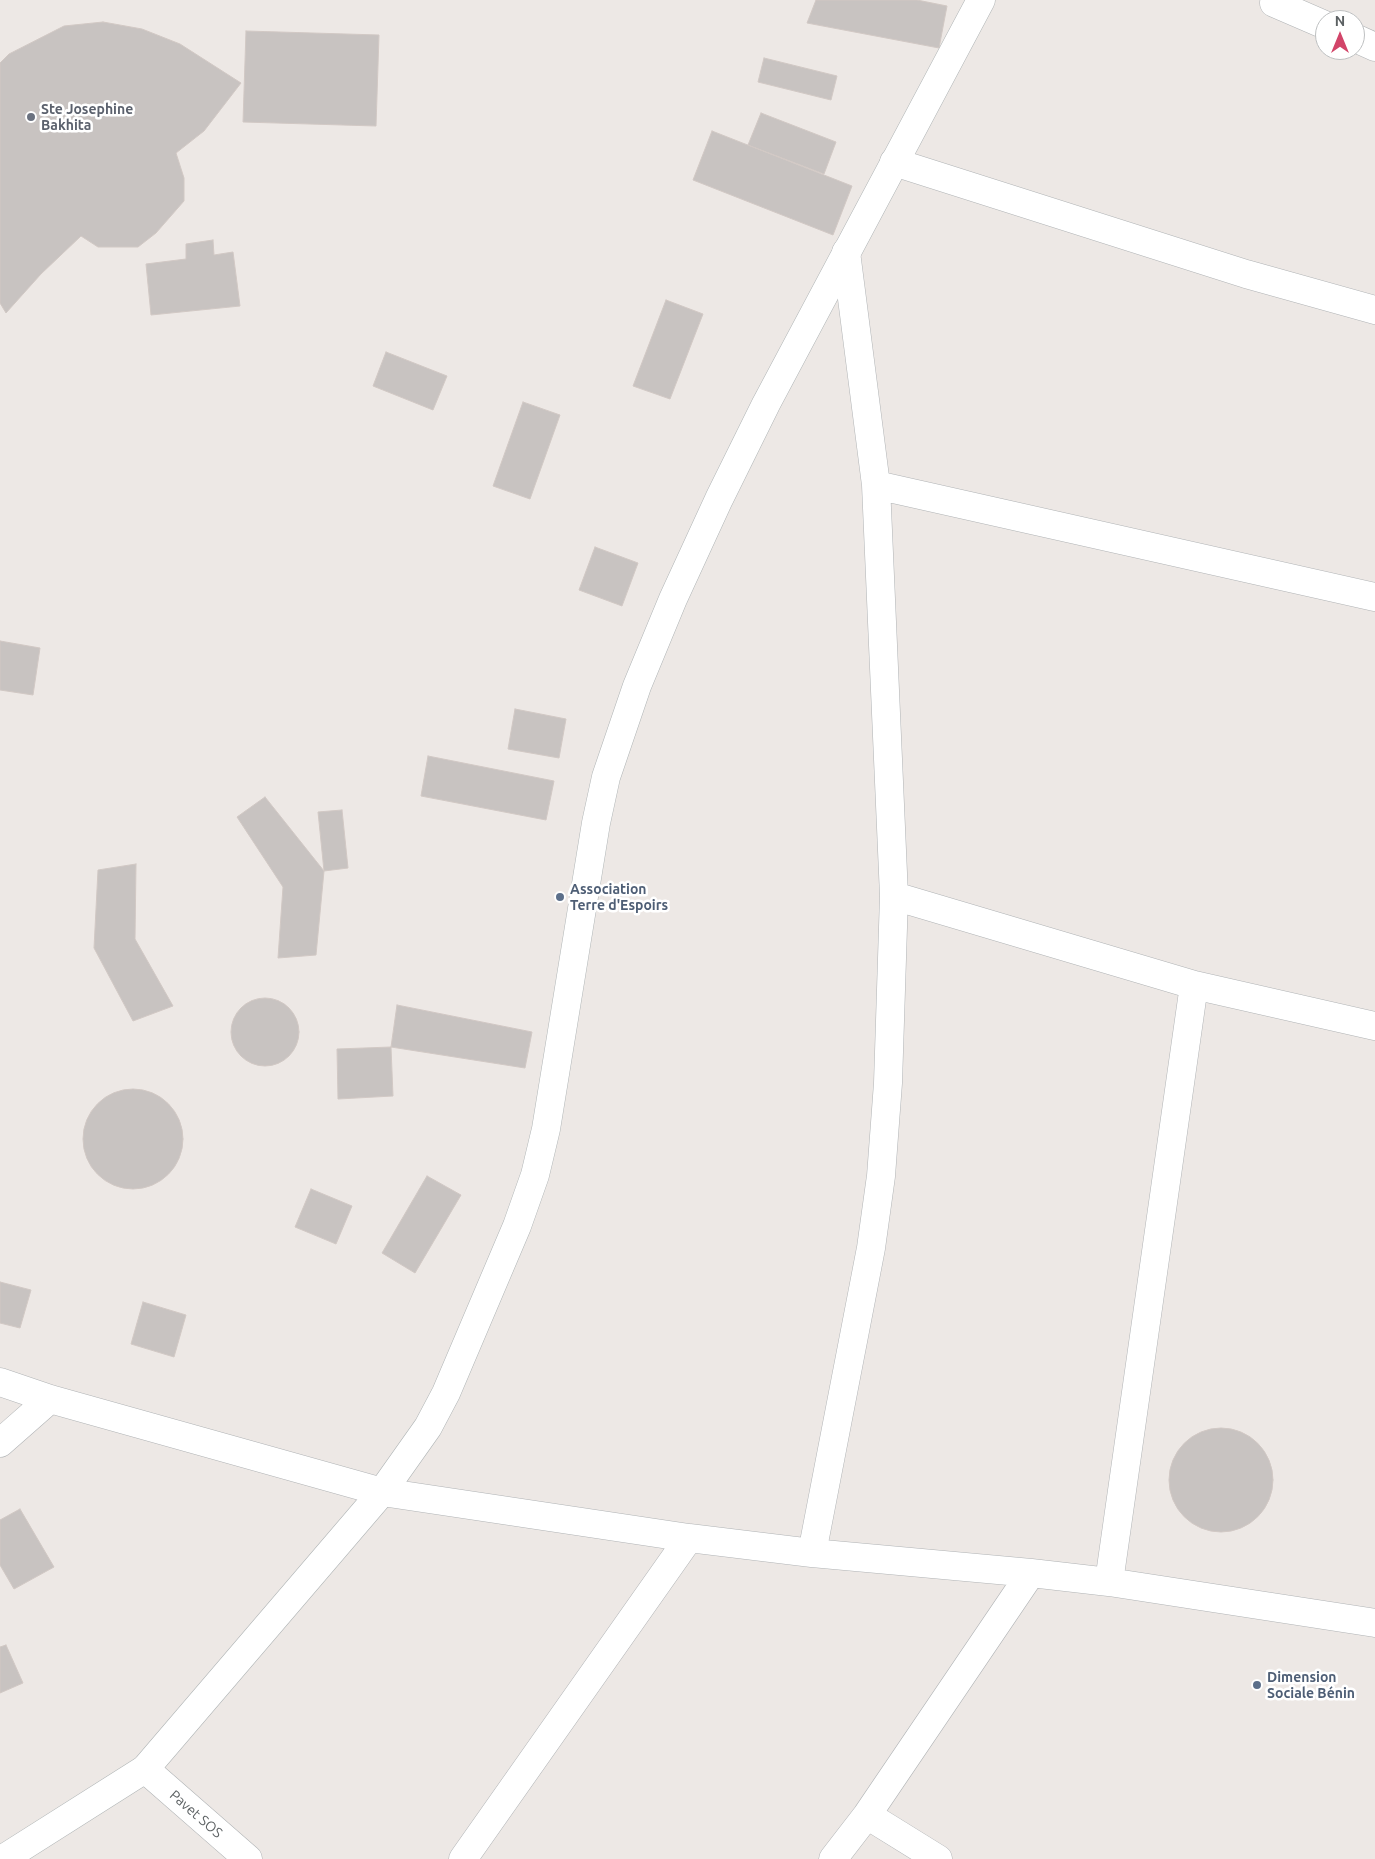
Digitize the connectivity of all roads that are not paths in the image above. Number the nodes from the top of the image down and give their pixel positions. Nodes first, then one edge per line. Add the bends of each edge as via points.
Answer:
1 (981, 0) edge
2 (1274, 3) dead end
3 (1315, 21) edge
4 (894, 162) junction
5 (846, 252) junction
6 (1375, 310) edge
7 (876, 485) junction
8 (1375, 597) edge
9 (894, 896) junction
10 (1194, 985) junction
11 (1375, 1026) edge
12 (0, 1382) edge
13 (50, 1398) junction
14 (0, 1443) edge
15 (382, 1492) junction
16 (689, 1538) junction
17 (812, 1553) junction
18 (1030, 1572) junction
19 (1108, 1582) junction
20 (1375, 1624) edge
21 (145, 1769) junction
22 (867, 1815) junction
23 (3, 1859) edge
24 (248, 1859) edge
25 (463, 1859) edge
26 (833, 1859) edge
27 (938, 1859) edge

1 - 4 street
2 - 3 street
4 - 5 street
4 - 6 street via 1246,274
5 - 7 street
5 - 15 street via 719,499 637,686 606,777 596,823 546,1129 535,1175 517,1226 446,1393 428,1428
7 - 8 street
7 - 9 street
9 - 10 street
9 - 17 street via 888,1083 881,1176 871,1248
10 - 11 street
10 - 19 street
12 - 13 street
13 - 14 street
13 - 15 street
15 - 16 street
15 - 21 street
16 - 17 street
16 - 25 street
17 - 18 street
18 - 19 street
18 - 22 street
19 - 20 street
21 - 23 street
21 - 24 street, Pavet SOS
22 - 26 street
22 - 27 street

